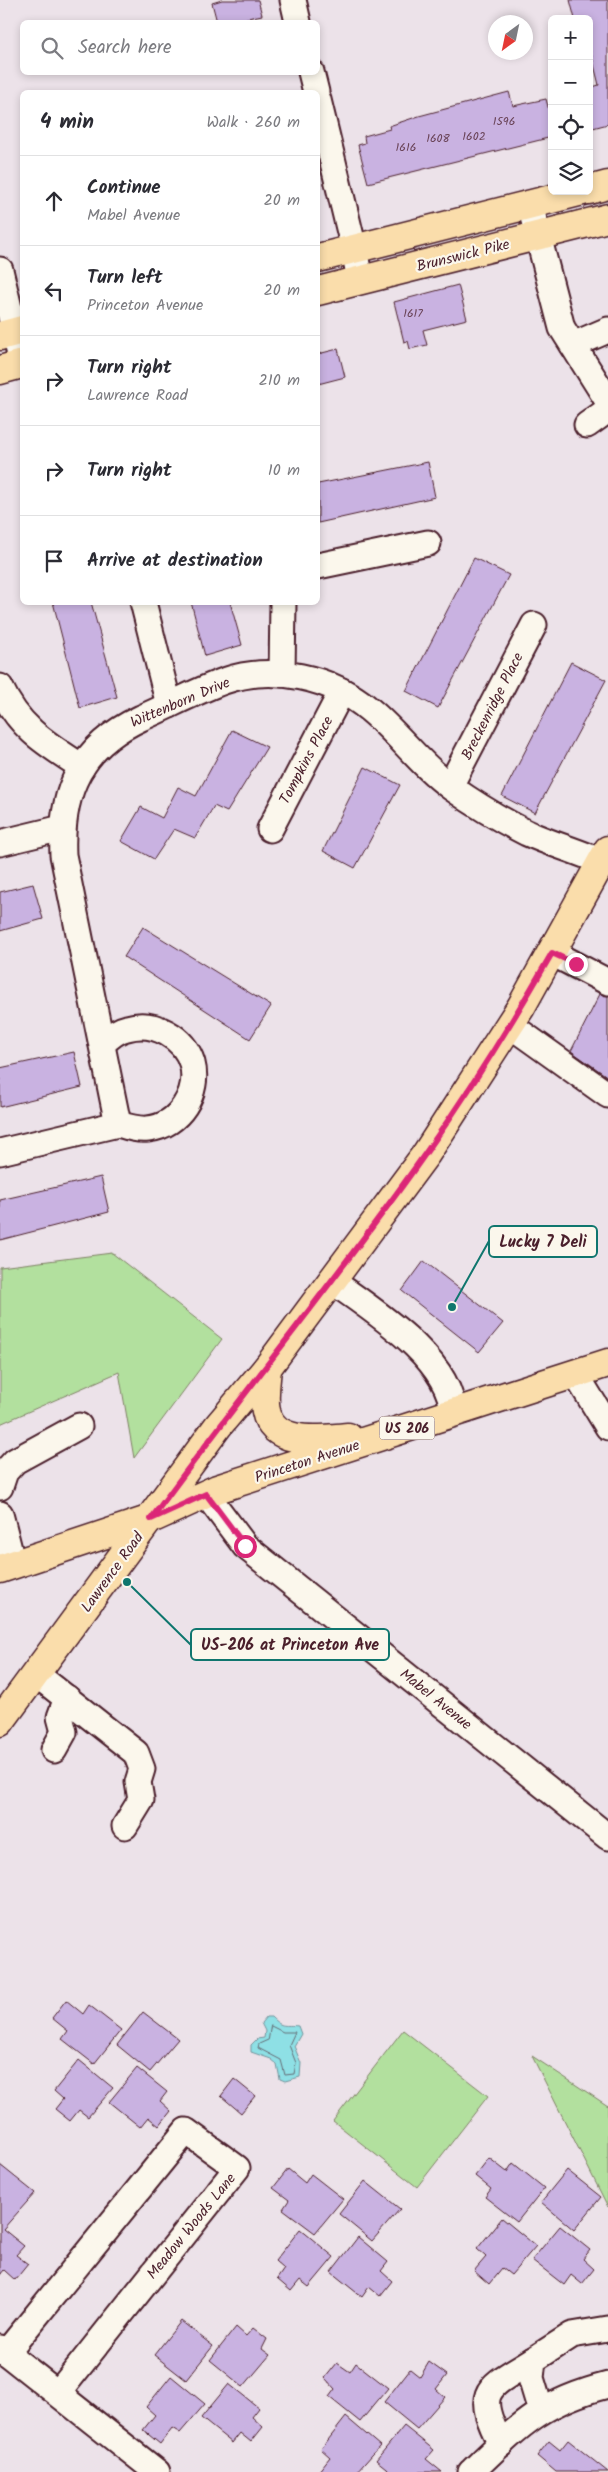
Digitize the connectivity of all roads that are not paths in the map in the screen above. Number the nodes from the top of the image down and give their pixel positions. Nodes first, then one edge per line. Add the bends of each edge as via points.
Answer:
1 (293, 0) edge
2 (298, 20) edge
3 (312, 75) edge
4 (316, 90) edge
5 (320, 108) edge
6 (608, 185) edge
7 (593, 189) edge
8 (568, 195) edge
9 (530, 205) junction
10 (608, 218) edge
11 (537, 236) junction
12 (354, 249) junction
13 (320, 258) edge
14 (0, 270) edge
15 (360, 280) junction
16 (320, 290) edge
17 (608, 330) edge
18 (13, 333) edge
19 (572, 345) junction
20 (20, 357) edge
21 (20, 365) edge
22 (0, 370) edge
23 (608, 401) edge
24 (608, 410) edge
25 (587, 425) dead end
26 (428, 543) dead end
27 (320, 566) edge
28 (144, 605) edge
29 (283, 605) edge
30 (534, 625) dead end
31 (282, 674) junction
32 (0, 687) edge
33 (342, 691) junction
34 (169, 706) junction
35 (82, 767) junction
36 (450, 786) junction
37 (62, 828) junction
38 (270, 829) dead end
39 (0, 843) edge
40 (606, 859) edge
41 (552, 953) junction
42 (608, 982) edge
43 (510, 1025) junction
44 (102, 1044) junction
45 (608, 1095) edge
46 (118, 1124) junction
47 (0, 1152) edge
48 (332, 1281) junction
49 (608, 1363) edge
50 (267, 1368) junction
51 (575, 1373) junction
52 (453, 1413) junction
53 (79, 1426) dead end
54 (608, 1427) edge
55 (384, 1436) junction
56 (0, 1487) edge
57 (206, 1494) junction
58 (0, 1514) edge
59 (151, 1519) junction
60 (6, 1567) edge
61 (36, 1674) junction
62 (67, 1698) junction
63 (0, 1722) edge
64 (54, 1750) dead end
65 (125, 1826) dead end
66 (608, 1837) edge
67 (608, 2329) edge
68 (3, 2350) edge
69 (533, 2360) junction
70 (608, 2385) edge
71 (58, 2393) junction
72 (541, 2411) junction
73 (501, 2444) junction
74 (157, 2472) edge
75 (471, 2472) edge

1 - 2 street
3 - 4 street
5 - 12 street
6 - 7 main road
8 - 9 main road
9 - 11 street
9 - 12 main road
10 - 11 main road, Brunswick Pike
11 - 15 main road, Brunswick Pike
11 - 19 street via 559,320
12 - 13 main road
12 - 15 street
14 - 18 street
15 - 16 main road, Brunswick Pike
17 - 19 street
18 - 20 street
19 - 23 street
21 - 22 main road
24 - 25 street
26 - 27 street
28 - 34 street
29 - 31 street
30 - 36 street, Breckenridge Place
31 - 33 street, Wittenborn Drive via 319,681
31 - 34 street, Wittenborn Drive via 254,674 225,681
32 - 35 street via 11,710 29,731
33 - 36 street, Wittenborn Drive via 371,710 406,748
33 - 38 street, Tompkins Place
34 - 35 street, Wittenborn Drive via 123,726 104,741
35 - 37 street, Wittenborn Drive via 71,788
36 - 40 street, Wittenborn Drive via 483,809 528,833
37 - 39 street
37 - 44 street, Wittenborn Drive via 63,855
40 - 41 main road, Lawrence Road / US 206
41 - 42 street
41 - 43 main road, Lawrence Road / US 206
43 - 45 street
43 - 48 main road, Lawrence Road / US 206 via 426,1154
44 - 46 street, Wittenborn Drive
44 - 46 street via 127,1028 152,1027 175,1038 192,1063 194,1080 190,1097 180,1112 166,1123 150,1129 133,1129
46 - 47 street
48 - 50 main road, Lawrence Road / US 206
48 - 52 street via 398,1328 414,1345 446,1384
49 - 51 main road, Princeton Avenue / US 206
50 - 55 main road via 265,1410 272,1424 286,1435 315,1439
50 - 59 main road, Lawrence Road / US 206 via 218,1426
51 - 52 main road, Princeton Avenue / US 206
51 - 54 street
52 - 55 main road, Princeton Avenue / US 206
53 - 56 street via 15,1461 5,1472
55 - 57 main road, Princeton Avenue / US 206
57 - 59 main road, Princeton Avenue / US 206
57 - 66 street, Mabel Avenue via 245,1546
58 - 60 street
59 - 60 main road, Princeton Avenue
59 - 61 main road, Lawrence Road / US 206
61 - 62 street
61 - 63 main road, Lawrence Road / US 206
62 - 64 street via 60,1717 64,1732
62 - 65 street via 136,1753 140,1761 142,1770 138,1782 141,1800
67 - 69 street via 572,2335
68 - 71 street, Meadow Woods Lane
68 - 71 street, Meadow Woods Lane via 186,2131 238,2168
69 - 72 street via 531,2378
69 - 73 street via 494,2383 485,2401 488,2419
70 - 72 street via 578,2392
71 - 74 street, Meadow Woods Lane
72 - 73 street via 521,2424
73 - 75 street

